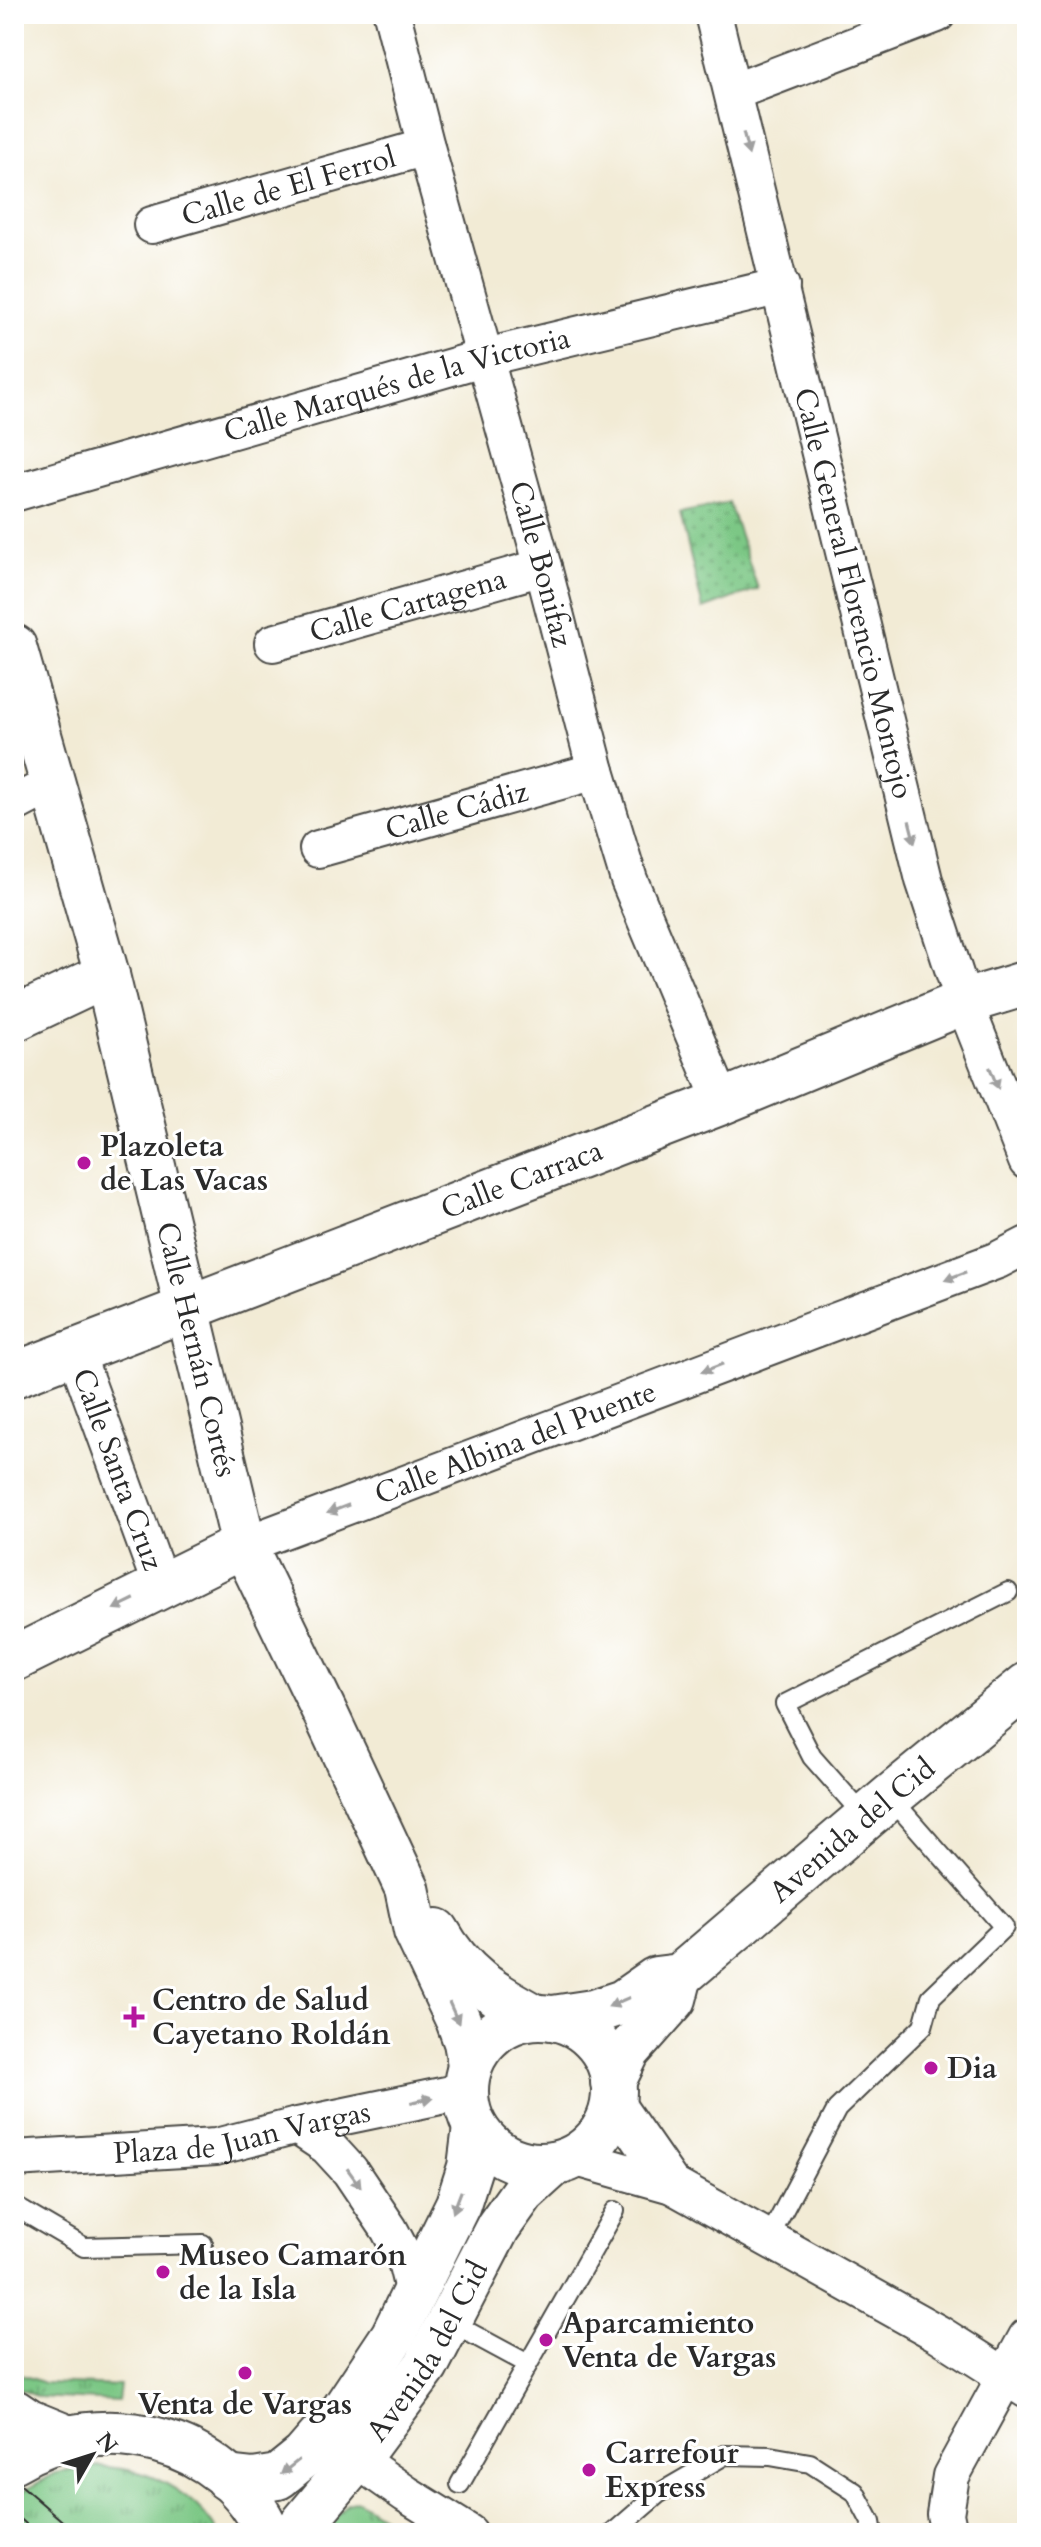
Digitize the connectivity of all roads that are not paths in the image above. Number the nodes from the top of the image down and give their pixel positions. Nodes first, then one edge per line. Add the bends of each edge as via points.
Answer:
1 (392, 14) edge
2 (713, 14) edge
3 (937, 14) edge
4 (733, 92) junction
5 (426, 147) junction
6 (152, 225) dead end
7 (781, 286) junction
8 (486, 357) junction
9 (14, 493) edge
10 (543, 567) junction
11 (273, 643) dead end
12 (14, 647) edge
13 (596, 771) junction
14 (54, 783) junction
15 (14, 804) edge
16 (318, 849) dead end
17 (107, 975) junction
18 (1027, 983) edge
19 (964, 1002) junction
20 (14, 1019) edge
21 (722, 1102) junction
22 (1027, 1161) edge
23 (1027, 1245) edge
24 (189, 1307) junction
25 (75, 1351) junction
26 (14, 1375) edge
27 (244, 1545) junction
28 (161, 1586) junction
29 (1008, 1592) dead end
30 (14, 1659) edge
31 (1027, 1685) edge
32 (878, 1807) junction
33 (407, 1888) junction
34 (680, 1976) junction
35 (545, 2017) junction
36 (613, 2091) junction
37 (470, 2094) junction
38 (297, 2126) junction
39 (14, 2159) edge
40 (564, 2160) junction
41 (672, 2185) junction
42 (14, 2206) edge
43 (615, 2211) dead end
44 (769, 2238) junction
45 (203, 2244) dead end
46 (414, 2294) junction
47 (449, 2321) junction
48 (1027, 2337) edge
49 (528, 2364) junction
50 (1016, 2383) edge
51 (14, 2412) edge
52 (66, 2437) junction
53 (341, 2448) junction
54 (14, 2460) edge
55 (227, 2478) junction
56 (460, 2484) dead end
57 (268, 2533) edge
58 (295, 2533) edge
59 (469, 2533) edge
60 (613, 2533) edge
61 (873, 2533) edge
62 (949, 2533) edge

1 - 5 street, Calle Bonifaz
2 - 4 street, Calle General Florencio Montojo
3 - 4 street
4 -> 7 street, Calle General Florencio Montojo
5 - 6 street, Calle de El Ferrol
5 - 8 street, Calle Bonifaz
7 - 8 street, Calle Marqués de la Victoria
7 -> 19 street, Calle General Florencio Montojo via 924,880
8 - 9 street, Calle Marqués de la Victoria
8 - 10 street, Calle Bonifaz
10 - 11 street, Calle Cartagena
10 - 13 street, Calle Bonifaz
12 - 14 street, Calle Hernán Cortés
13 - 16 street, Calle Cádiz
13 - 21 street, Calle Bonifaz via 629,880
14 - 15 street
14 - 17 street, Calle Hernán Cortés
17 - 20 street
17 - 24 street, Calle Hernán Cortés
18 - 19 street, Calle Carraca
19 - 21 street, Calle Carraca
19 -> 22 street, Calle General Florencio Montojo
21 - 24 street, Calle Carraca
23 -> 27 street, Calle Albina del Puente
24 - 25 street, Calle Carraca
24 - 27 street, Calle Hernán Cortés
25 - 26 street, Calle Carraca
25 - 28 street, Calle Santa Cruz
27 - 28 street, Calle Albina del Puente
27 - 33 street, Calle Hernán Cortés
28 -> 30 street, Calle Albina del Puente
29 - 32 lane via 785,1704 812,1757
31 - 32 street, Avenida del Cid
32 - 34 street, Avenida del Cid
32 - 44 lane via 1004,1927 931,1997 923,2026 837,2109
33 - 35 street via 467,1973 499,1997
33 -> 37 street via 416,1931 466,2042
34 -> 35 street, Avenida del Cid via 656,1979 623,2002 593,2012
34 - 36 street, Avenida del Cid via 674,1999 628,2051
35 - 36 street via 575,2026 594,2040 607,2059
35 - 37 street via 515,2020 480,2045
36 - 40 street via 611,2120 601,2136
36 - 41 street
38 -> 37 street, Plaza de Juan Vargas
37 - 40 street via 489,2145 531,2165
37 -> 46 street, Avenida del Cid via 470,2167
38 - 39 street, Plaza de Juan Vargas via 216,2147
38 -> 46 street via 327,2146 350,2171 406,2261
40 - 41 street
40 - 47 street, Avenida del Cid via 523,2192 498,2227
41 - 44 street
42 - 45 lane via 84,2247
43 - 49 lane
44 - 50 street
46 - 53 street, Avenida del Cid
47 - 49 lane
47 - 53 street, Avenida del Cid via 426,2366
48 - 50 street
49 - 56 lane
50 - 62 street via 951,2476 945,2514
51 - 52 street
52 - 54 street
52 - 55 street via 135,2434 199,2457
53 -> 55 street, Avenida del Cid via 304,2456 278,2477
53 - 58 street, Avenida del Cid
53 - 59 street
55 - 57 street
60 - 61 lane via 658,2494 725,2455 810,2463 855,2492

